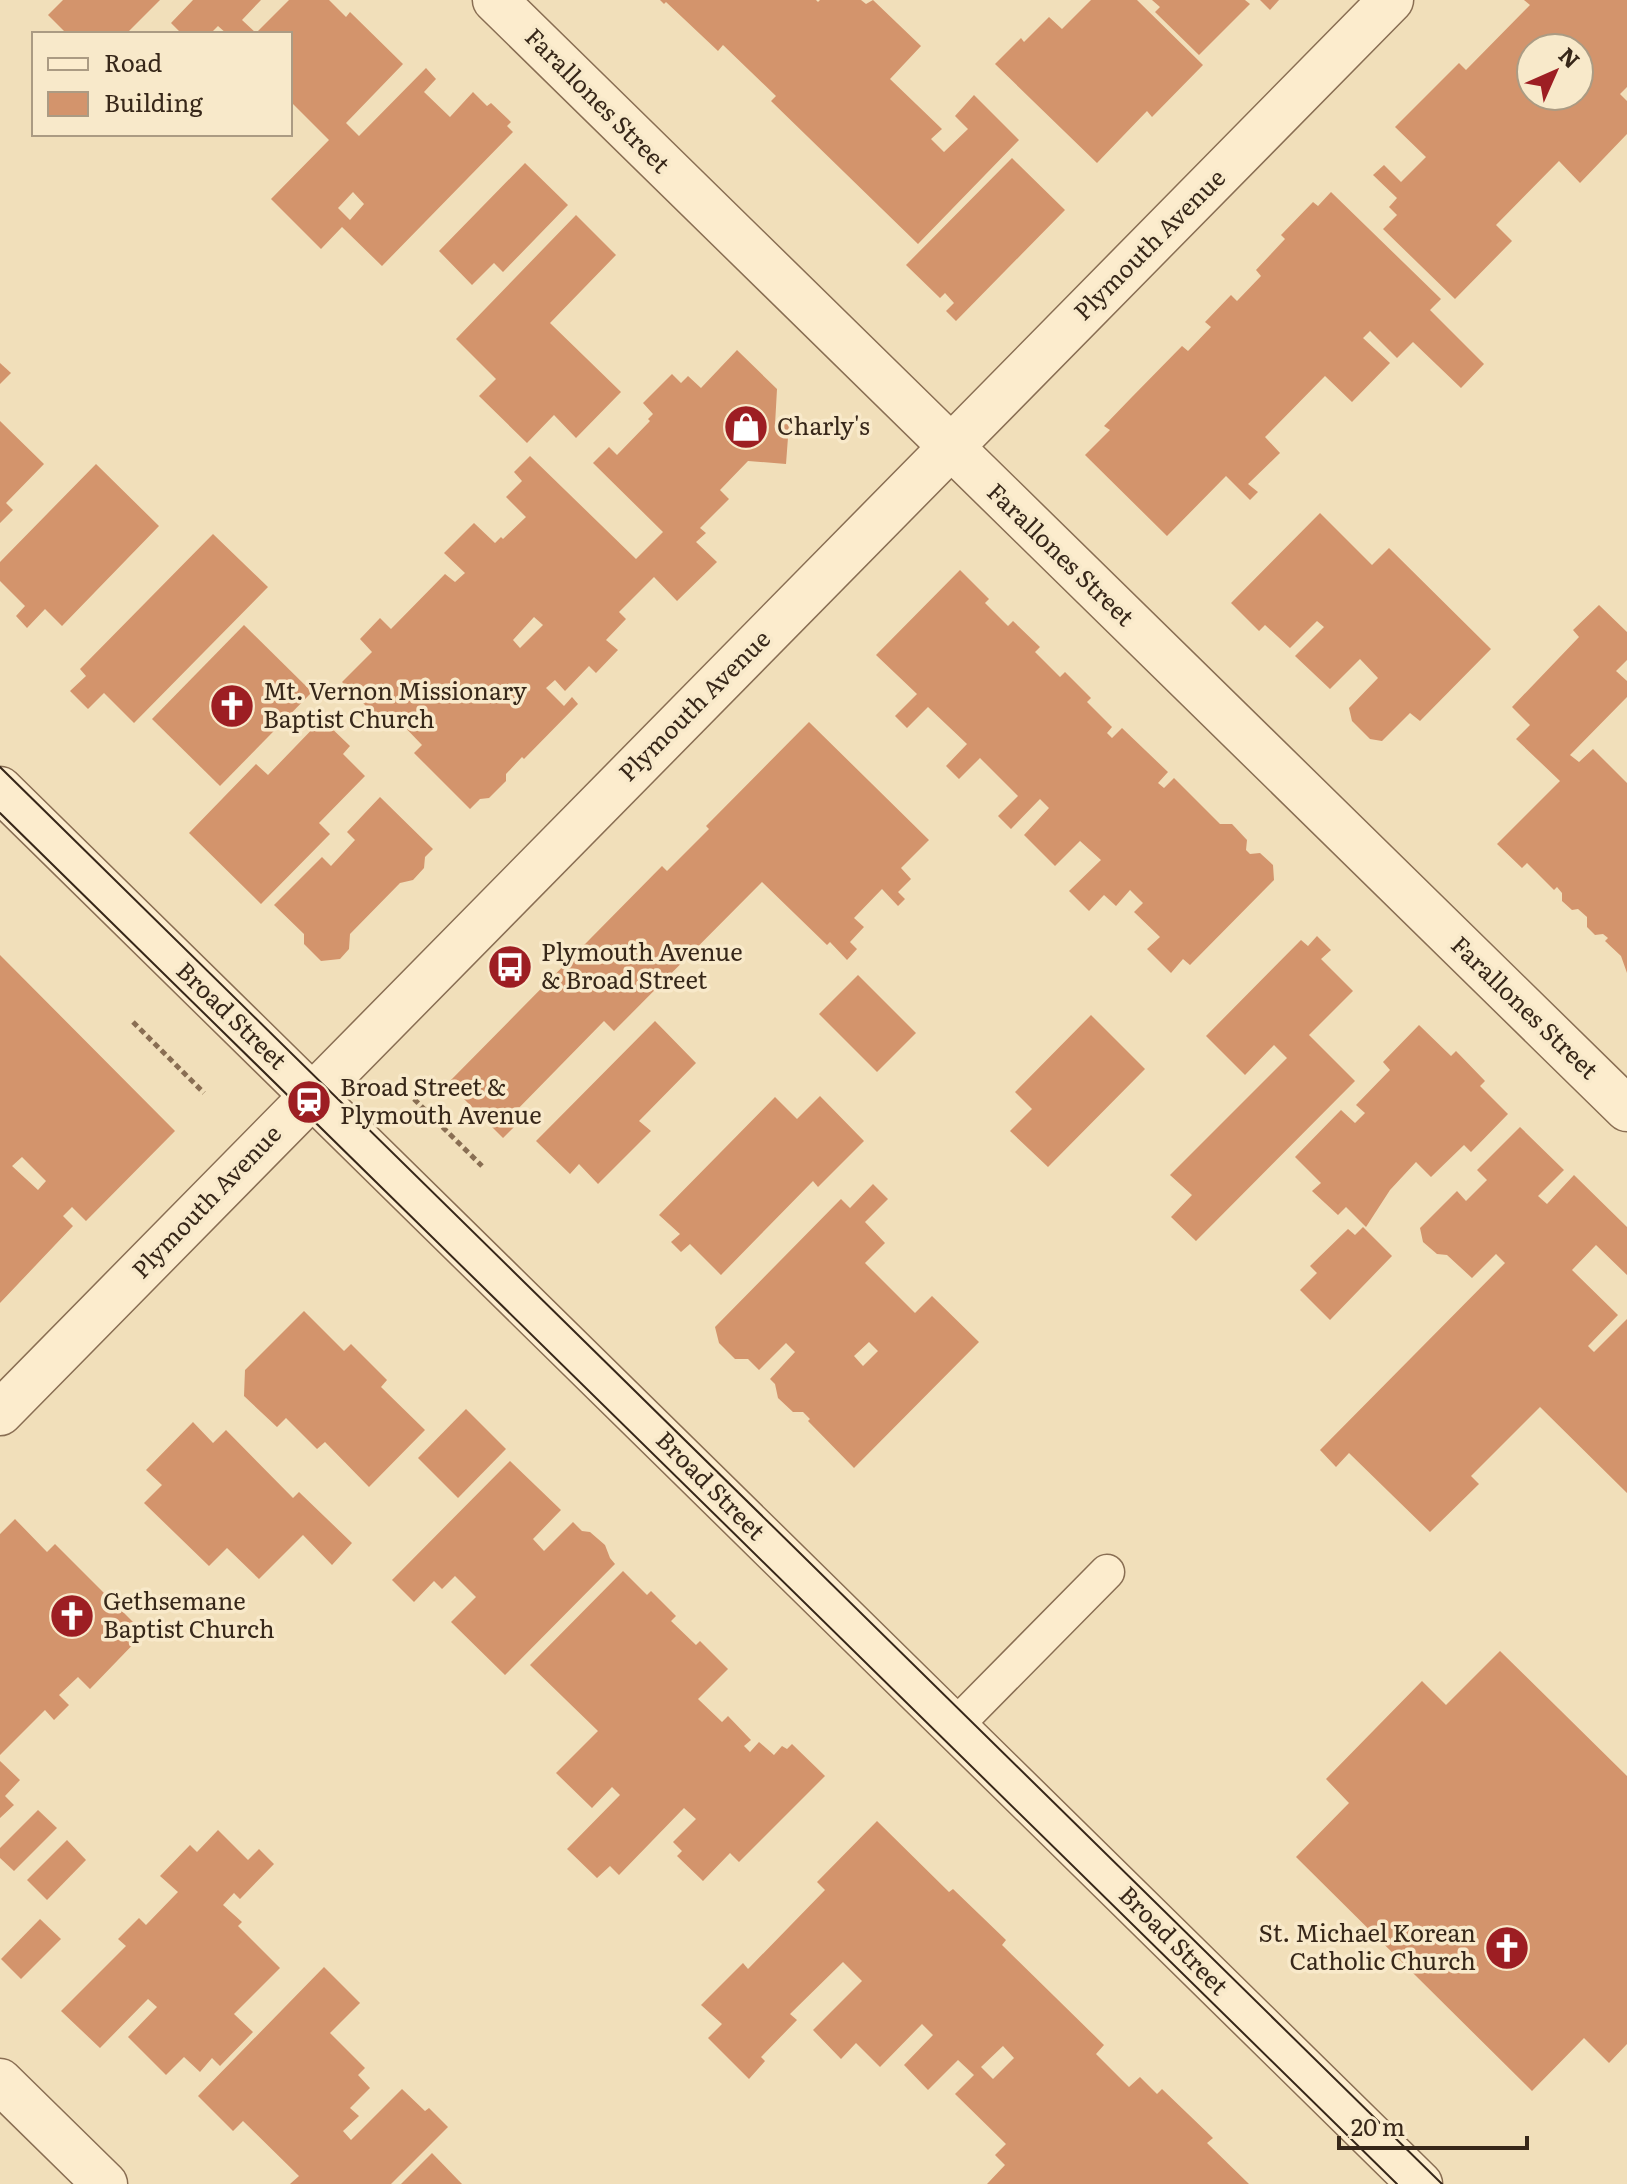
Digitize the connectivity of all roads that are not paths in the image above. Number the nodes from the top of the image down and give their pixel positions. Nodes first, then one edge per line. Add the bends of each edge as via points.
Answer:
1 (495, 0) edge
2 (1391, 0) edge
3 (950, 448) junction
4 (0, 789) edge
5 (312, 1095) junction
6 (1627, 1109) edge
7 (0, 1413) edge
8 (1107, 1572) dead end
9 (954, 1727) junction
10 (0, 2081) edge
11 (105, 2184) edge
12 (1420, 2184) edge

1 - 3 street, Farallones Street
2 - 3 street, Plymouth Avenue
3 - 5 street, Plymouth Avenue
3 - 6 street, Farallones Street
4 - 5 street, Broad Street
5 - 7 street, Plymouth Avenue
5 - 9 street, Broad Street
8 - 9 lane
9 - 12 street, Broad Street
10 - 11 street

